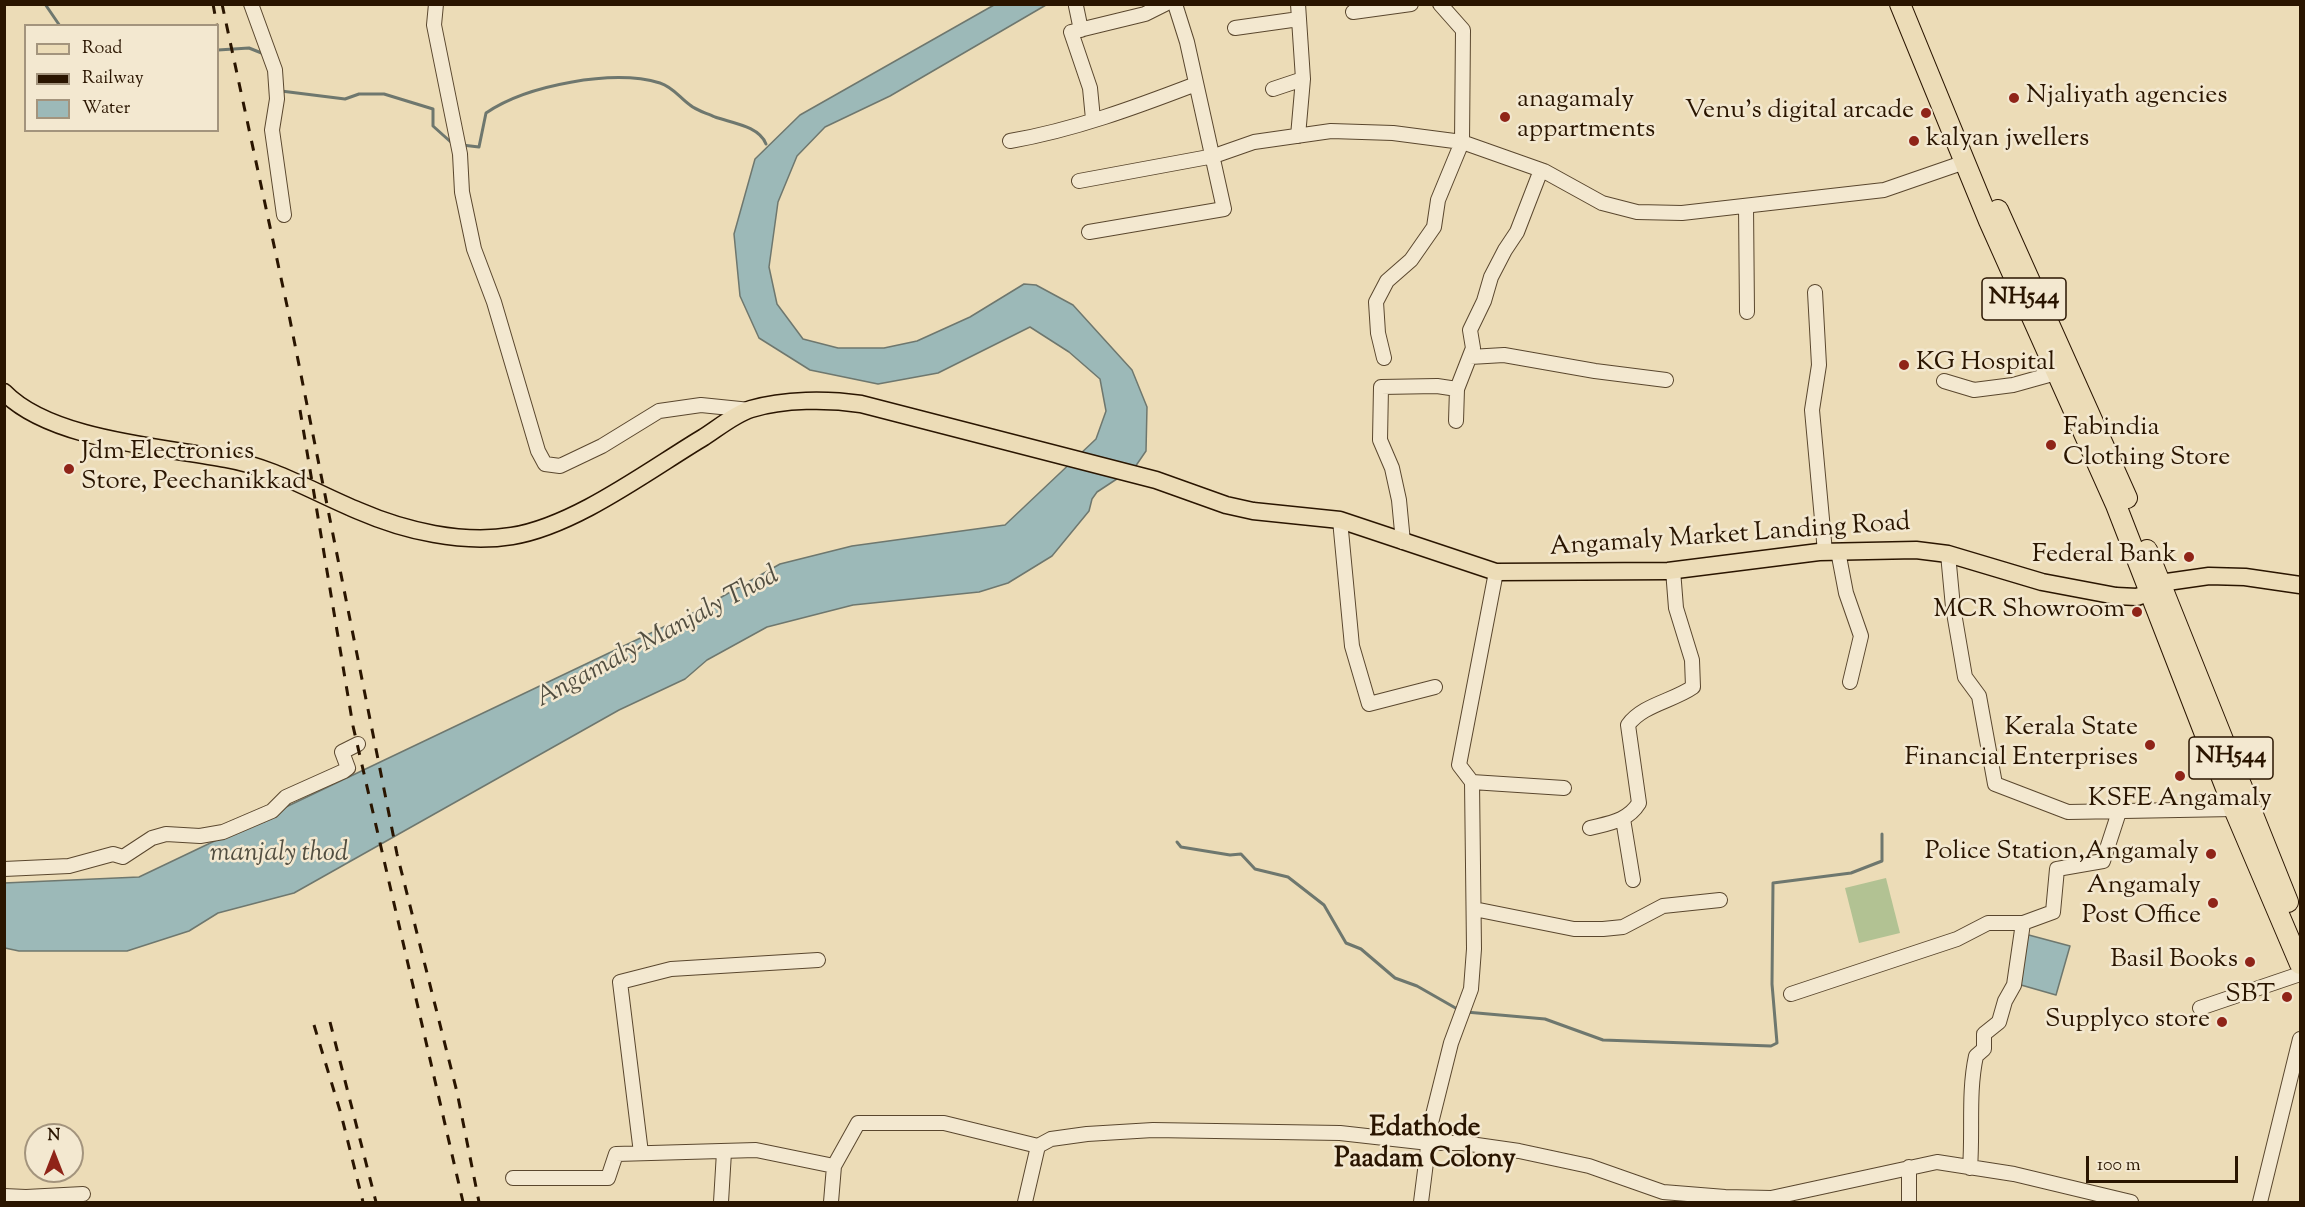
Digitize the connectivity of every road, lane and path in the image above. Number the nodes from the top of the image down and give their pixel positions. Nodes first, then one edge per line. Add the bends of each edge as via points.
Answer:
1 (251, 4) edge
2 (435, 4) edge
3 (1164, 4) edge
4 (1175, 4) edge
5 (1411, 4) edge
6 (1440, 4) edge
7 (1900, 4) edge
8 (1914, 4) edge
9 (1076, 6) edge
10 (1298, 12) edge
11 (1353, 12) dead end
12 (1235, 28) dead end
13 (1081, 30) junction
14 (1303, 79) junction
15 (1196, 84) junction
16 (1273, 89) dead end
17 (1093, 119) junction
18 (1298, 136) junction
19 (1010, 141) dead end
20 (1462, 142) junction
21 (1214, 156) junction
22 (1965, 162) junction
23 (1541, 170) junction
24 (1079, 181) dead end
25 (1746, 206) junction
26 (284, 215) dead end
27 (1089, 232) dead end
28 (1815, 292) dead end
29 (1747, 312) dead end
30 (1470, 357) junction
31 (1384, 358) dead end
32 (2056, 373) junction
33 (1666, 380) dead end
34 (1944, 381) dead end
35 (1457, 389) junction
36 (4, 392) edge
37 (750, 410) junction
38 (1456, 421) dead end
39 (1340, 520) junction
40 (1403, 542) junction
41 (1831, 551) junction
42 (1948, 554) junction
43 (1673, 570) junction
44 (1496, 572) junction
45 (2301, 585) edge
46 (2154, 588) junction
47 (1850, 682) dead end
48 (1435, 687) dead end
49 (358, 744) dead end
50 (1472, 782) junction
51 (1564, 788) dead end
52 (2234, 809) junction
53 (2119, 812) junction
54 (1623, 819) junction
55 (1590, 828) dead end
56 (4, 869) edge
57 (1633, 880) dead end
58 (1720, 900) dead end
59 (1474, 909) junction
60 (2023, 923) junction
61 (2301, 932) edge
62 (818, 960) dead end
63 (2301, 964) edge
64 (2301, 974) edge
65 (1791, 994) dead end
66 (2200, 1008) dead end
67 (2301, 1039) edge
68 (1429, 1143) junction
69 (1038, 1146) junction
70 (724, 1152) junction
71 (641, 1153) junction
72 (834, 1166) junction
73 (1908, 1167) junction
74 (1970, 1168) junction
75 (513, 1178) dead end
76 (83, 1194) dead end
77 (4, 1196) edge
78 (26, 1200) edge
79 (721, 1203) edge
80 (831, 1203) edge
81 (1025, 1203) edge
82 (1421, 1203) edge
83 (1908, 1203) edge
84 (2131, 1203) edge
85 (2260, 1203) edge

1 - 26 street via 275,70 277,99 272,130
2 - 37 street via 434,25 474,249 545,464 560,466 660,411 701,405
3 - 13 street via 1145,14
4 - 15 street
5 - 11 street
6 - 20 street via 1463,30
7 - 22 highway, NH544
8 - 46 highway, NH544 via 1999,211 2112,461
9 - 13 street
10 - 12 street
10 - 14 street
13 - 17 street via 1071,32 1090,88
14 - 16 street
14 - 18 street
15 - 17 street
15 - 21 street
17 - 19 street
18 - 20 street via 1331,131
18 - 21 street via 1254,142
20 - 23 street
20 - 31 street via 1438,200 1434,227 1411,260 1388,281 1376,302
21 - 24 street
21 - 27 street via 1223,210
22 - 25 street via 1892,189
22 - 32 highway, NH544
23 - 25 street via 1602,203 1637,212 1682,213
23 - 30 street via 1517,232 1496,268 1470,330
25 - 29 street
28 - 41 street via 1819,365 1812,410
30 - 33 street via 1504,355
30 - 35 street
32 - 34 street via 2013,385 1974,390
32 - 46 highway, NH544
35 - 38 street
35 - 40 street via 1381,387 1380,440 1392,468
36 - 37 main road via 34,415 84,433 237,461 289,479 360,512 422,532 460,536 511,536 574,515
37 - 39 main road, Angamaly Market Landing Road via 839,401 861,404 1065,456 1253,511
39 - 40 main road, Angamaly Market Landing Road
39 - 48 street via 1352,646 1369,704
40 - 44 main road, Angamaly Market Landing Road
41 - 42 main road, Angamaly Market Landing Road via 1916,550
41 - 43 main road, Angamaly Market Landing Road
41 - 47 street via 1862,636
42 - 46 main road, Angamaly Market Landing Road via 2091,593 2137,597
42 - 53 street via 1965,677 1979,696 1995,784 2068,812
43 - 44 main road, Angamaly Market Landing Road
43 - 54 street via 1676,608 1692,660 1693,687 1635,715 1628,725 1640,803 1633,814
44 - 50 street via 1459,765
45 - 46 main road, Angamaly Market Landing Road via 2209,576
46 - 52 highway, NH544
46 - 61 highway, NH544
49 - 56 street via 342,752 348,768 344,771 286,797 272,811 223,832 200,836 166,834 152,838 123,857 113,854 69,866
50 - 51 street
50 - 59 street
52 - 53 street
52 - 63 highway, NH544
53 - 60 street via 2103,861 2057,868 2053,912
54 - 55 street
54 - 57 street
58 - 59 street via 1663,906 1623,927 1603,929 1574,929
59 - 68 street via 1471,989 1451,1043
60 - 65 street via 1988,923 1957,939
60 - 74 street via 2014,985 2004,1001 1999,1022 1984,1034 1984,1049 1976,1056 1971,1091
62 - 71 street via 671,969 620,982
64 - 66 street
67 - 85 street
68 - 69 street via 1340,1133 1153,1130 1051,1139
68 - 73 street via 1519,1150 1589,1166 1664,1192 1725,1197 1771,1198
68 - 82 street
69 - 72 street via 944,1123 858,1123
69 - 81 street
70 - 71 street
70 - 72 street via 756,1150
70 - 79 street
71 - 75 street via 616,1154 608,1178
72 - 80 street
73 - 74 street via 1937,1162
73 - 83 street
74 - 84 street via 2014,1174
76 - 78 street
77 - 78 street

